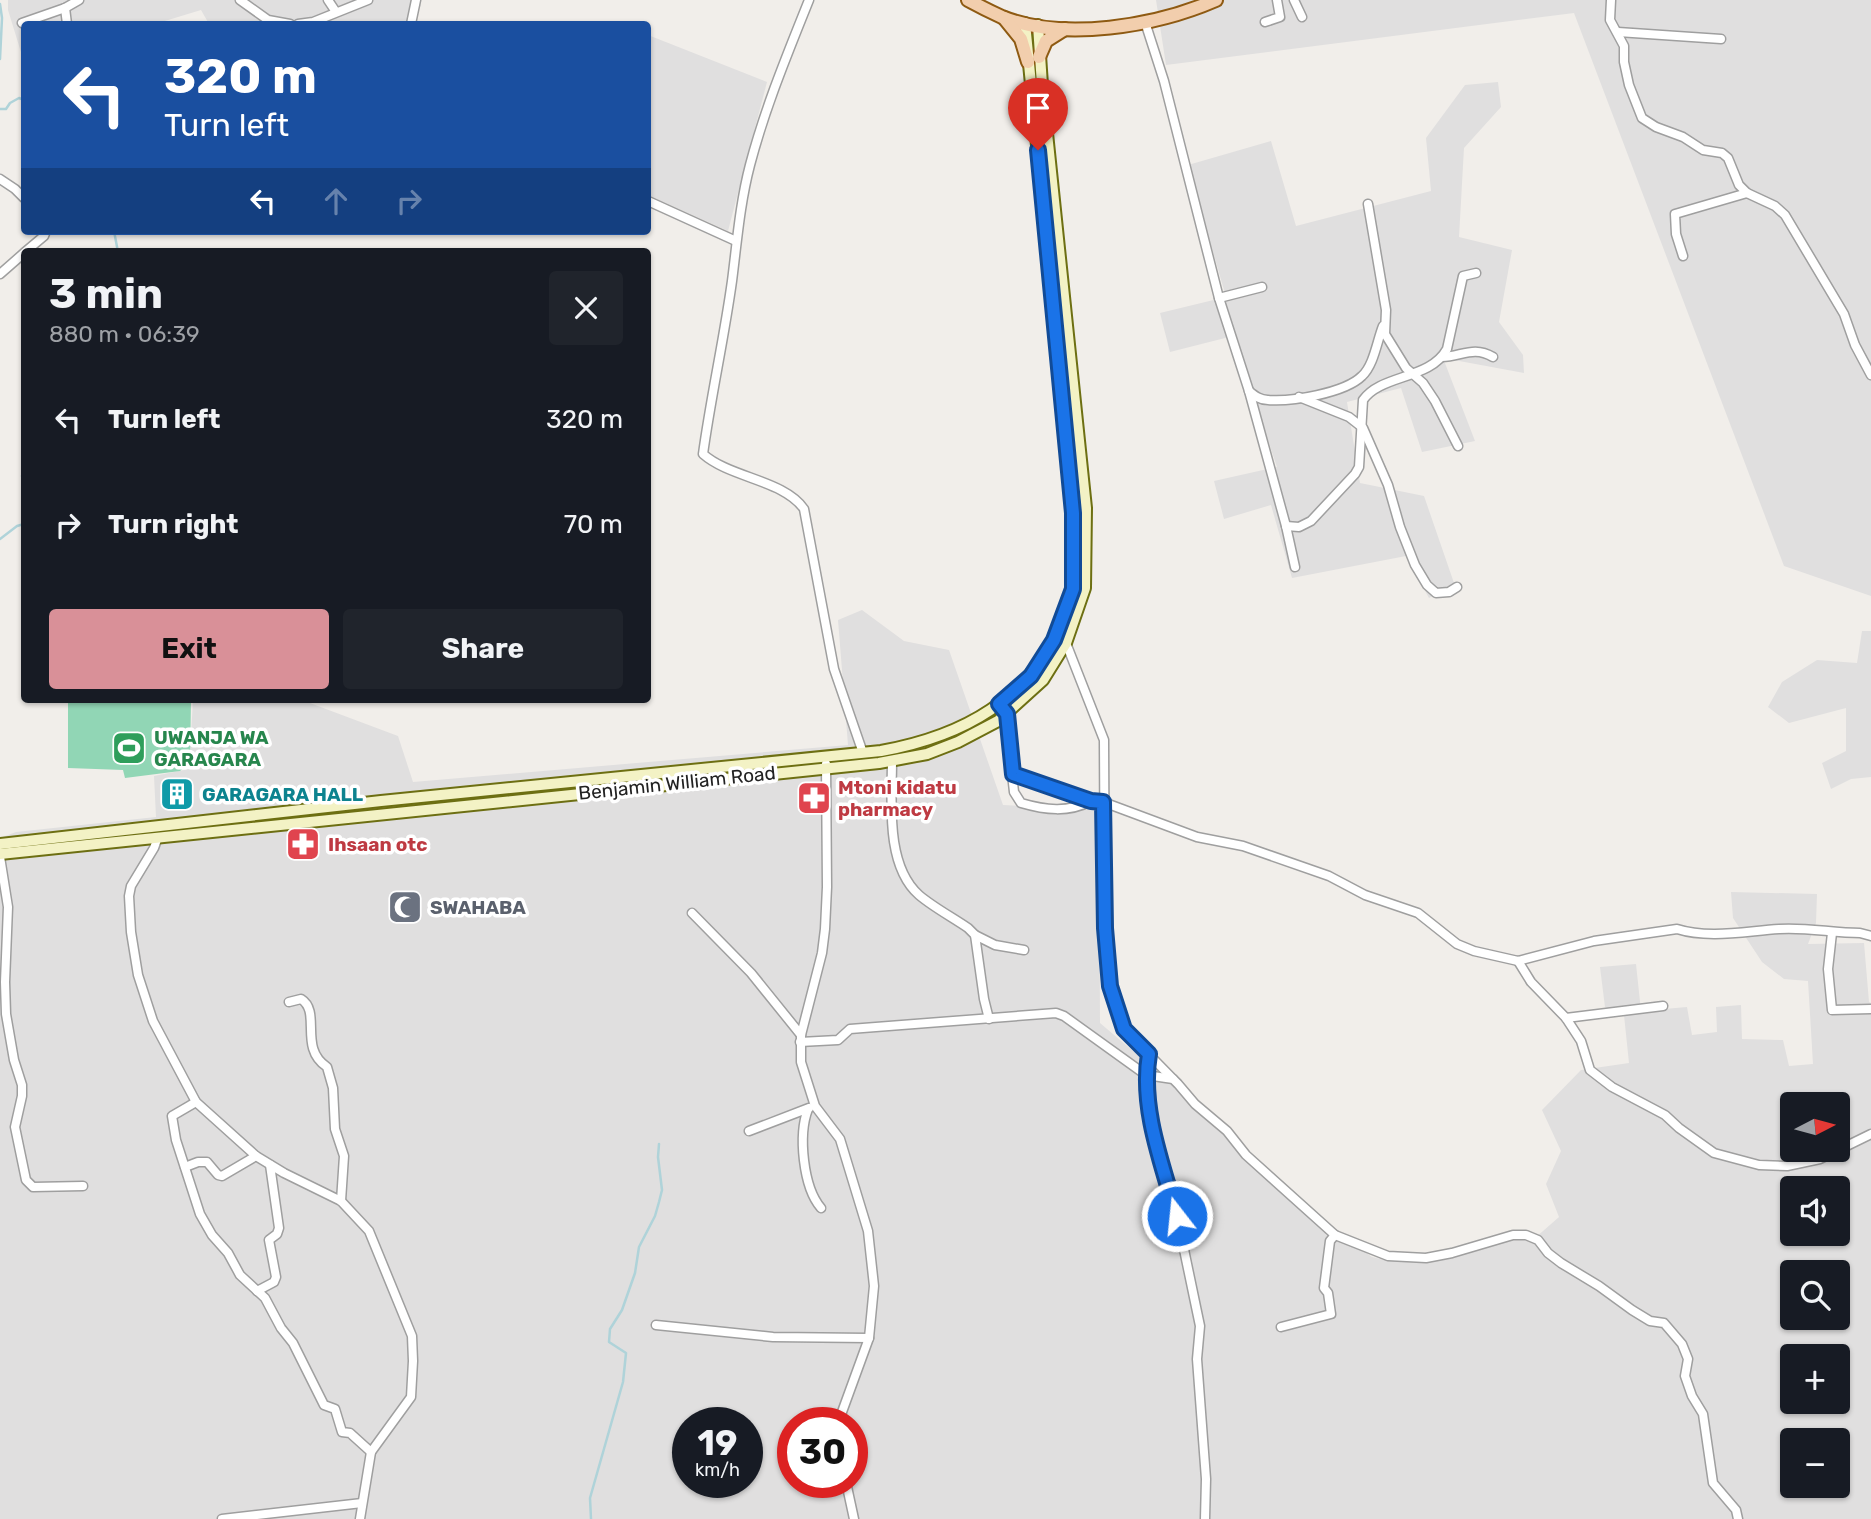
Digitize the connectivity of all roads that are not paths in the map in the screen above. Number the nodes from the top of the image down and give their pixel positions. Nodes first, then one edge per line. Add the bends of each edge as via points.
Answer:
1 (79, 0) edge
2 (240, 0) edge
3 (328, 0) edge
4 (368, 0) edge
5 (416, 0) edge
6 (809, 0) edge
7 (968, 0) edge
8 (1216, 0) edge
9 (1277, 0) edge
10 (1611, 0) edge
11 (1298, 1) edge
12 (65, 8) junction
13 (336, 12) junction
14 (1302, 17) dead end
15 (1004, 18) junction
16 (28, 21) edge
17 (67, 21) edge
18 (274, 21) edge
19 (308, 21) edge
20 (412, 21) edge
21 (1145, 22) junction
22 (1265, 22) dead end
23 (1032, 24) junction
24 (1065, 29) junction
25 (1618, 32) junction
26 (1721, 39) dead end
27 (1034, 59) junction
28 (0, 179) edge
29 (1746, 193) junction
30 (21, 195) edge
31 (651, 202) edge
32 (1368, 204) dead end
33 (44, 235) edge
34 (736, 241) junction
35 (30, 248) edge
36 (21, 256) edge
37 (1683, 256) dead end
38 (1476, 273) dead end
39 (0, 274) edge
40 (1262, 287) dead end
41 (1219, 298) junction
42 (1383, 326) junction
43 (1442, 357) junction
44 (1493, 357) dead end
45 (1413, 374) junction
46 (1871, 375) edge
47 (1249, 391) junction
48 (1299, 397) junction
49 (1360, 425) junction
50 (1458, 446) dead end
51 (1286, 526) junction
52 (1295, 567) dead end
53 (1457, 587) dead end
54 (1066, 643) junction
55 (999, 704) junction
56 (1007, 714) junction
57 (863, 753) junction
58 (892, 760) junction
59 (826, 762) junction
60 (1013, 774) junction
61 (1091, 801) junction
62 (1103, 802) junction
63 (158, 837) junction
64 (0, 844) edge
65 (0, 855) edge
66 (692, 913) dead end
67 (1832, 933) junction
68 (975, 935) junction
69 (1871, 936) edge
70 (1024, 950) dead end
71 (1518, 961) junction
72 (289, 1002) dead end
73 (1663, 1006) dead end
74 (1871, 1009) edge
75 (1566, 1018) junction
76 (989, 1020) junction
77 (800, 1038) junction
78 (1149, 1054) junction
79 (1160, 1064) junction
80 (1146, 1075) junction
81 (1156, 1078) junction
82 (1173, 1079) junction
83 (197, 1102) junction
84 (811, 1108) junction
85 (749, 1131) dead end
86 (1871, 1134) edge
87 (256, 1157) junction
88 (270, 1165) junction
89 (185, 1167) junction
90 (83, 1186) dead end
91 (341, 1201) junction
92 (821, 1209) dead end
93 (1335, 1235) junction
94 (257, 1291) junction
95 (656, 1325) dead end
96 (1280, 1327) dead end
97 (869, 1338) junction
98 (844, 1407) edge
99 (371, 1452) junction
100 (849, 1498) edge
101 (362, 1503) junction
102 (222, 1519) edge
103 (360, 1519) edge
104 (854, 1519) edge
105 (1205, 1519) edge
106 (1738, 1519) edge

1 - 12 street
2 - 18 street
3 - 13 street
4 - 13 street
5 - 20 street
6 - 34 street via 766,107
7 - 15 main road
8 - 21 main road
9 - 22 street via 1280,17
10 - 25 street via 1610,20
11 - 14 street
12 - 16 street
12 - 17 street
13 - 19 street
15 - 23 main road
15 - 27 main road
21 - 24 main road
21 - 41 street
23 - 24 main road
23 - 27 main road, Benjamin William Road
24 - 27 main road via 1046,41
25 - 26 street
25 - 29 street via 1629,85 1642,118 1703,150 1723,153
27 - 54 main road, Benjamin William Road via 1086,508 1085,588
27 - 55 main road, Benjamin William Road via 1073,513 1073,589 1054,640 1031,676
28 - 30 street
29 - 37 street via 1675,214
29 - 46 street via 1784,215 1844,314
31 - 34 street
32 - 42 street via 1386,310
33 - 35 street
34 - 57 street via 703,454 790,496 804,509 834,669
36 - 39 street
38 - 43 street via 1463,276
40 - 41 street
41 - 47 street
42 - 45 street via 1389,343
42 - 48 street via 1363,376 1332,393
43 - 44 street via 1479,350
43 - 45 street
45 - 49 street via 1367,394
45 - 50 street via 1435,401
47 - 48 street via 1268,400
47 - 51 street
48 - 49 street
49 - 51 street via 1355,474 1311,521 1299,527
49 - 53 street via 1388,485 1419,574 1437,593
51 - 52 street
54 - 56 main road, Benjamin William Road via 1043,680
54 - 62 street via 1103,733
55 - 56 street
55 - 57 main road, Benjamin William Road via 926,742
56 - 58 main road, Benjamin William Road via 958,743
56 - 60 street
57 - 59 main road, Benjamin William Road
58 - 59 main road, Benjamin William Road
58 - 68 street via 898,865 918,894
59 - 63 main road, Benjamin William Road
59 - 64 main road, Benjamin William Road via 382,801
59 - 77 street via 825,929
60 - 61 street
60 - 61 street via 1014,792 1021,803 1053,810
61 - 62 street
62 - 71 street via 1197,837 1243,846 1329,876 1418,914 1457,944
62 - 78 street via 1110,986 1124,1029
63 - 65 main road, Benjamin William Road
63 - 83 street via 129,890 131,932 138,975 153,1021
65 - 90 street via 8,907 6,1014 22,1085 15,1127 26,1180 33,1187
66 - 77 street via 751,973
67 - 69 street
67 - 71 street via 1659,930
67 - 74 street via 1828,969 1832,1010
68 - 70 street via 995,945
68 - 76 street
71 - 75 street via 1531,982
72 - 91 street via 306,1002 311,1047 327,1067 333,1088 335,1129 344,1156
73 - 75 street
75 - 86 street via 1581,1041 1590,1070 1600,1080 1665,1115 1714,1153 1759,1165 1787,1166 1820,1159
76 - 77 street via 850,1029 838,1040
76 - 80 street via 1056,1013
77 - 84 street
78 - 79 street
78 - 80 street
79 - 81 street
79 - 82 street
80 - 81 street
80 - 105 street via 1155,1140 1177,1216 1200,1326 1197,1359
81 - 82 street
82 - 93 street via 1246,1155
83 - 87 street
83 - 89 street via 172,1116
84 - 85 street
84 - 92 street via 803,1129 806,1165 810,1191
84 - 97 street via 840,1139 868,1231 874,1286
87 - 88 street
87 - 89 street via 222,1176 206,1162
88 - 91 street
88 - 94 street via 279,1228 269,1240 276,1277
89 - 94 street via 212,1235
91 - 99 street via 369,1231 412,1336 411,1397
93 - 96 street via 1330,1241 1324,1288 1331,1314
93 - 106 street via 1388,1256 1426,1258 1526,1235 1632,1310 1664,1323 1688,1359 1685,1376 1703,1414 1713,1483
94 - 99 street via 293,1343 324,1405 335,1409 342,1432 350,1433
95 - 97 street via 774,1337
97 - 98 street
99 - 101 street
100 - 104 street
101 - 102 street
101 - 103 street

